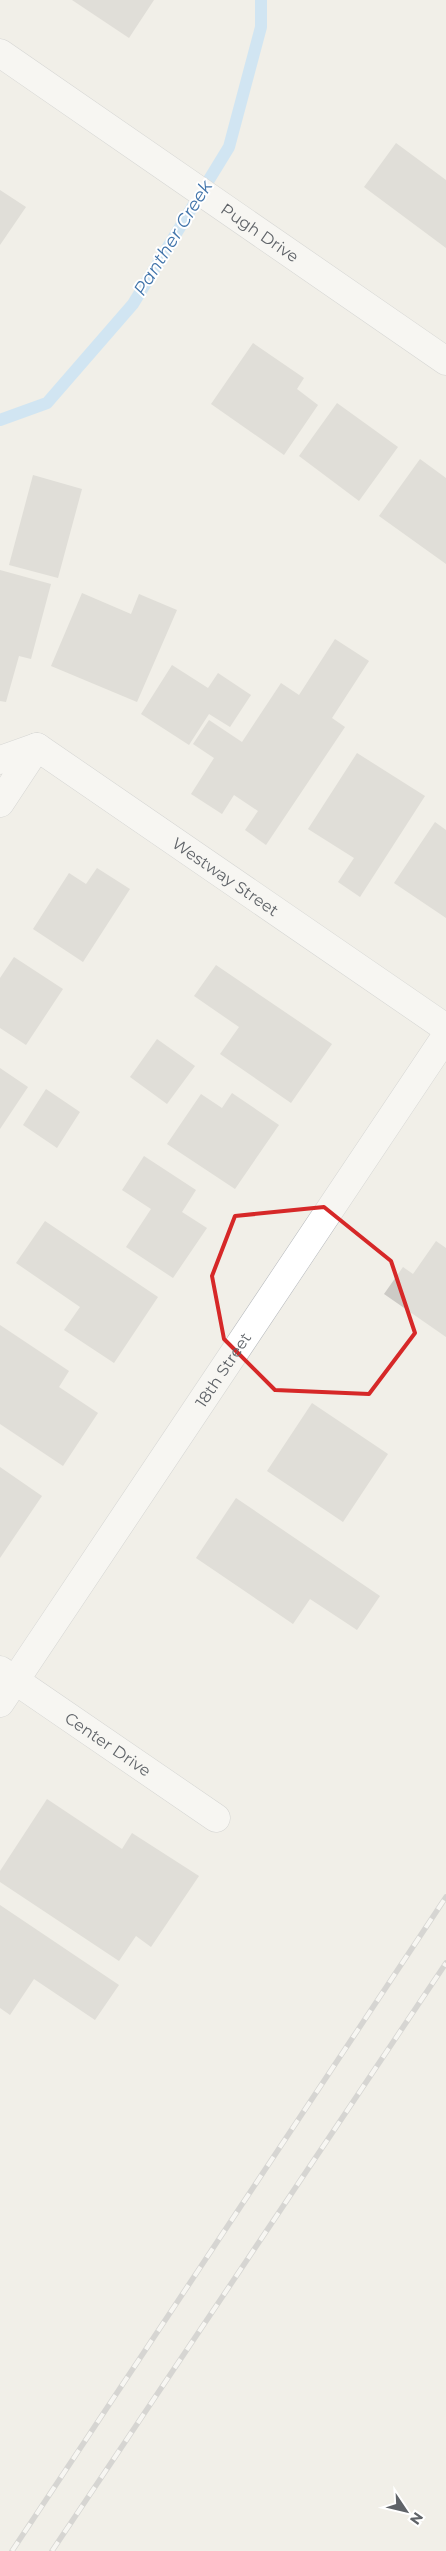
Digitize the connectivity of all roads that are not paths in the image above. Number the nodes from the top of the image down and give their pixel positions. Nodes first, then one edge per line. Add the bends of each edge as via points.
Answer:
1 (0, 53) edge
2 (446, 361) edge
3 (37, 747) junction
4 (0, 760) edge
5 (0, 803) edge
6 (446, 1028) edge
7 (446, 1036) edge
8 (8, 1675) edge
9 (0, 1703) edge
10 (216, 1818) dead end

1 - 2 street, Pugh Drive
3 - 4 street
3 - 5 street
3 - 6 street, Westway Street
7 - 8 street, 18th Street
8 - 9 street, 18th Street
8 - 10 street, Center Drive

